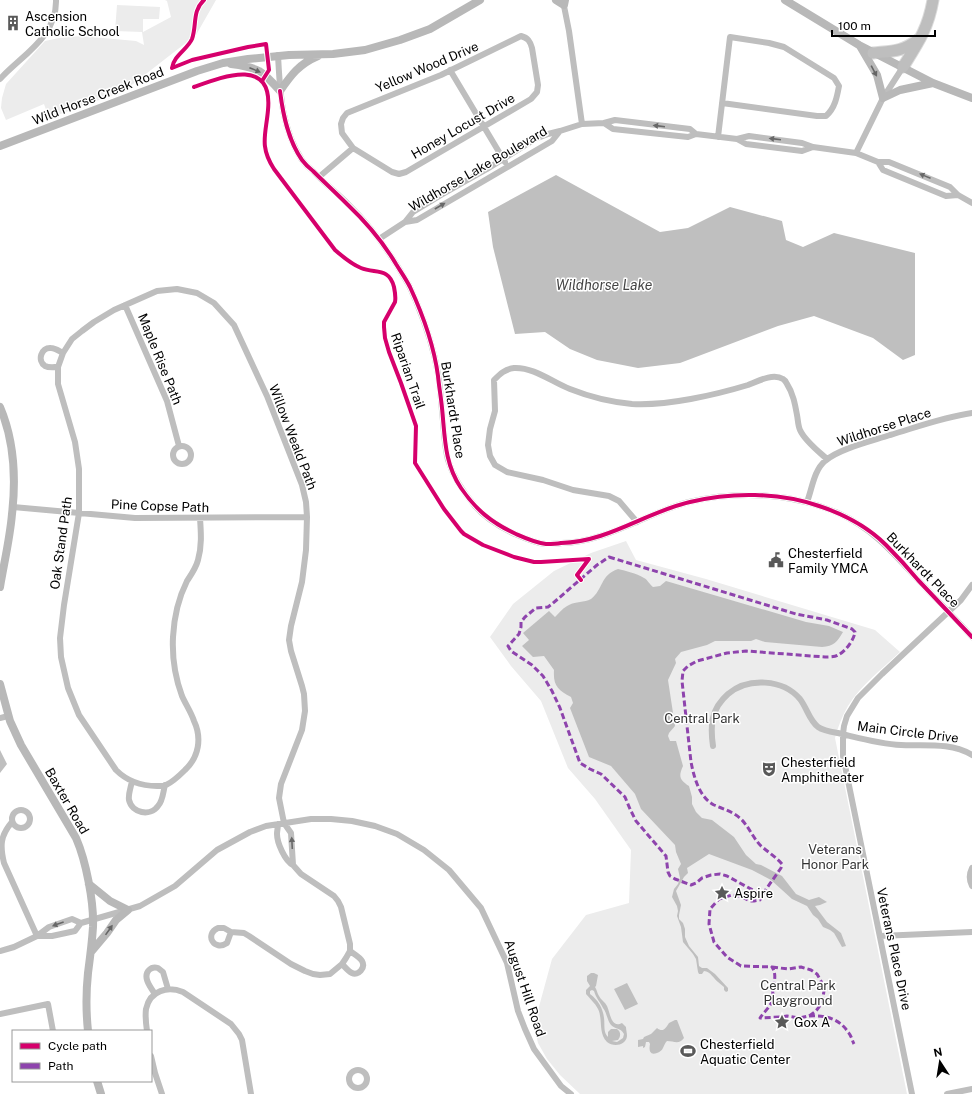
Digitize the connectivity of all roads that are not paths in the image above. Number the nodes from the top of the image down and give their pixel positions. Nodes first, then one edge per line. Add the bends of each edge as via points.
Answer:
1 (56, 0) edge
2 (480, 0) edge
3 (556, 0) edge
4 (785, 0) edge
5 (933, 0) edge
6 (564, 2) edge
7 (922, 36) junction
8 (859, 45) junction
9 (873, 53) junction
10 (322, 54) junction
11 (278, 56) junction
12 (223, 63) junction
13 (903, 67) junction
14 (450, 70) junction
15 (0, 80) edge
16 (933, 83) junction
17 (280, 91) junction
18 (537, 92) joint
19 (883, 98) junction
20 (972, 98) edge
21 (722, 103) junction
22 (582, 124) junction
23 (483, 127) junction
24 (560, 131) junction
25 (718, 137) junction
26 (0, 146) edge
27 (353, 148) junction
28 (856, 153) junction
29 (504, 159) junction
30 (878, 162) junction
31 (508, 167) junction
32 (319, 177) junction
33 (958, 195) junction
34 (972, 202) edge
35 (405, 222) junction
36 (379, 239) junction
37 (125, 305) junction
38 (63, 353) junction
39 (58, 367) junction
40 (0, 407) edge
41 (972, 413) edge
42 (180, 446) dead end
43 (826, 459) junction
44 (807, 502) junction
45 (13, 507) junction
46 (79, 513) junction
47 (307, 517) junction
48 (200, 518) junction
49 (637, 522) junction
50 (972, 584) edge
51 (0, 587) edge
52 (972, 593) edge
53 (961, 600) junction
54 (949, 612) junction
55 (972, 637) edge
56 (0, 684) edge
57 (3, 706) edge
58 (4, 717) edge
59 (843, 734) junction
60 (713, 746) dead end
61 (972, 755) edge
62 (132, 781) junction
63 (165, 785) junction
64 (12, 822) dead end
65 (281, 824) junction
66 (293, 865) junction
67 (972, 868) edge
68 (88, 884) junction
69 (972, 886) edge
70 (128, 910) junction
71 (93, 920) junction
72 (81, 923) junction
73 (231, 932) dead end
74 (972, 932) edge
75 (37, 936) junction
76 (880, 936) junction
77 (0, 951) edge
78 (350, 951) junction
79 (91, 952) junction
80 (342, 964) junction
81 (168, 989) junction
82 (154, 994) junction
83 (0, 1014) edge
84 (54, 1030) edge
85 (88, 1030) edge
86 (147, 1030) edge
87 (152, 1060) edge
88 (97, 1082) edge
89 (362, 1087) dead end
90 (972, 1089) edge
91 (101, 1094) edge
92 (162, 1094) edge
93 (251, 1094) edge
94 (365, 1094) edge
95 (571, 1094) edge
96 (912, 1094) edge
97 (947, 1094) edge

1 - 15 street via 50,28 41,41
2 - 10 main road, Wild Horse Creek Road via 430,29 400,40 365,50
3 - 6 main road
4 - 8 main road
5 - 7 highway
6 - 22 street
7 - 9 highway via 905,48
7 - 13 highway
8 - 9 main road
8 -> 19 main road via 877,74
9 - 13 main road
10 - 11 main road, Wild Horse Creek Road
10 - 17 main road via 299,67
11 - 12 main road, Wild Horse Creek Road
11 - 17 street, Burkhardt Place
12 -> 17 main road via 259,71
12 - 26 main road, Wild Horse Creek Road
13 - 16 main road
13 - 19 street
14 - 18 street, Yellow Wood Drive via 521,36 527,38 532,48
14 - 23 street
14 - 27 street, Yellow Wood Drive via 347,113 341,124 342,133
16 - 19 main road via 900,90
16 - 20 main road
17 - 32 street, Burkhardt Place via 283,116 291,139 302,161
18 - 23 street, Honey Locust Drive via 531,99
19 - 28 street
21 - 21 street via 730,37 784,47 834,78 839,86 832,111 826,116
21 - 25 street
22 - 24 street, Wildhorse Lake Boulevard
22 - 25 street, Wildhorse Lake Boulevard via 615,120 690,129 696,134
23 - 27 street, Honey Locust Drive via 399,174
23 - 29 street
24 - 29 street, Wildhorse Lake Boulevard via 535,140
24 - 31 street, Wildhorse Lake Boulevard via 552,141
25 - 28 street, Wildhorse Lake Boulevard via 737,139 749,136 802,142 813,148
27 - 32 street
28 - 30 street, Wildhorse Lake Boulevard
29 - 31 street
29 - 35 street, Wildhorse Lake Boulevard via 424,205 413,212
33 -> 30 street, Wildhorse Lake Boulevard via 950,187 889,162
30 - 33 street, Wildhorse Lake Boulevard via 883,170 946,196
35 -> 31 street, Wildhorse Lake Boulevard via 417,220
32 - 36 street, Burkhardt Place via 348,204
33 - 34 street, Wildhorse Lake Boulevard
35 - 36 street, Wildhorse Lake Boulevard
36 - 49 street, Burkhardt Place via 409,285 422,316 438,373 448,458 460,487 477,509 500,527 526,539 546,544 574,543 595,538
37 - 38 street, Oak Stand Path via 82,331 72,339
37 - 42 street, Maple Rise Path via 167,401
37 - 47 street, Willow Weald Path via 157,292 177,289 197,293 214,302 234,325 267,396 302,485
38 - 39 street, Oak Stand Path
38 - 39 street via 49,348 42,353 41,360 44,365
39 - 46 street, Oak Stand Path via 58,384 75,442 79,469
40 - 45 main road via 12,451
41 - 43 street, Wildhorse Place via 950,417 854,446
43 - 44 street, Wildhorse Place via 816,474
43 - 49 street via 800,430 791,390 784,380 778,378 695,398 657,404 632,404 594,398 520,368 504,370 494,380 495,411 488,445 495,465 507,472 573,490 609,496 619,501
44 - 49 street, Burkhardt Place via 750,495 720,496 663,510
44 - 54 street, Burkhardt Place via 841,514 885,543
45 - 46 street, Pine Copse Path
45 - 51 main road
46 - 48 street, Pine Copse Path via 135,518
46 - 62 street, Oak Stand Path via 60,638 63,665 68,688 79,715 116,770
47 - 48 street, Pine Copse Path
47 - 65 street, Willow Weald Path via 302,582 289,640 304,694 305,711 302,730 281,784
48 - 63 street via 201,548 198,562 186,582 175,616 173,657 182,696 198,732 198,744 196,756 190,766
50 - 53 street
52 - 53 street
53 - 54 street
54 - 55 street, Burkhardt Place
54 - 59 street, Veterans Place Drive via 858,698 847,716
56 - 57 main road, Baxter Road
57 - 58 main road, Baxter Road
58 - 68 main road, Baxter Road via 10,721 21,745 76,838
59 - 60 street, Main Circle Drive via 818,727 799,699 778,685 764,682 749,683 735,688 718,706 712,717
59 - 61 street, Main Circle Drive via 901,745 936,745
59 - 76 street, Veterans Place Drive via 843,756
62 - 63 street, Oak Stand Path via 147,786
62 - 63 street via 129,802 132,807 144,813 158,807
64 - 75 street via 1,841 1,851
66 -> 65 street via 291,833
65 - 66 street via 277,834 278,842 289,863
65 - 70 street, August Hill Road via 266,826 234,840 217,850 175,886
65 - 95 street, August Hill Road via 331,819 375,826 397,834 424,850 449,870 481,908 492,928 507,963 518,1011 534,1049 561,1086
66 - 78 street via 301,874 338,901
67 - 69 street via 969,875
68 - 70 main road via 110,901
68 - 71 main road, Baxter Road
70 - 71 street, August Hill Road
79 -> 70 main road via 116,920
71 - 72 street, August Hill Road
71 - 79 main road, Baxter Road
72 - 75 street via 75,931
72 -> 75 street via 72,919 49,927
73 - 80 street via 249,936 291,964 313,974 330,974
74 - 76 street
75 - 77 street
76 - 96 street, Veterans Place Drive
78 - 80 street
78 - 80 street via 361,959 362,969 358,973 352,973
79 - 85 main road, Baxter Road via 86,1000
81 - 82 street
81 - 82 street via 163,972 158,968 152,968 146,976
81 - 93 street via 183,992 231,1024 239,1034
82 - 86 street via 146,1007
83 - 84 street via 48,1004
87 - 92 street
88 - 91 main road
89 - 94 street
90 - 97 street

